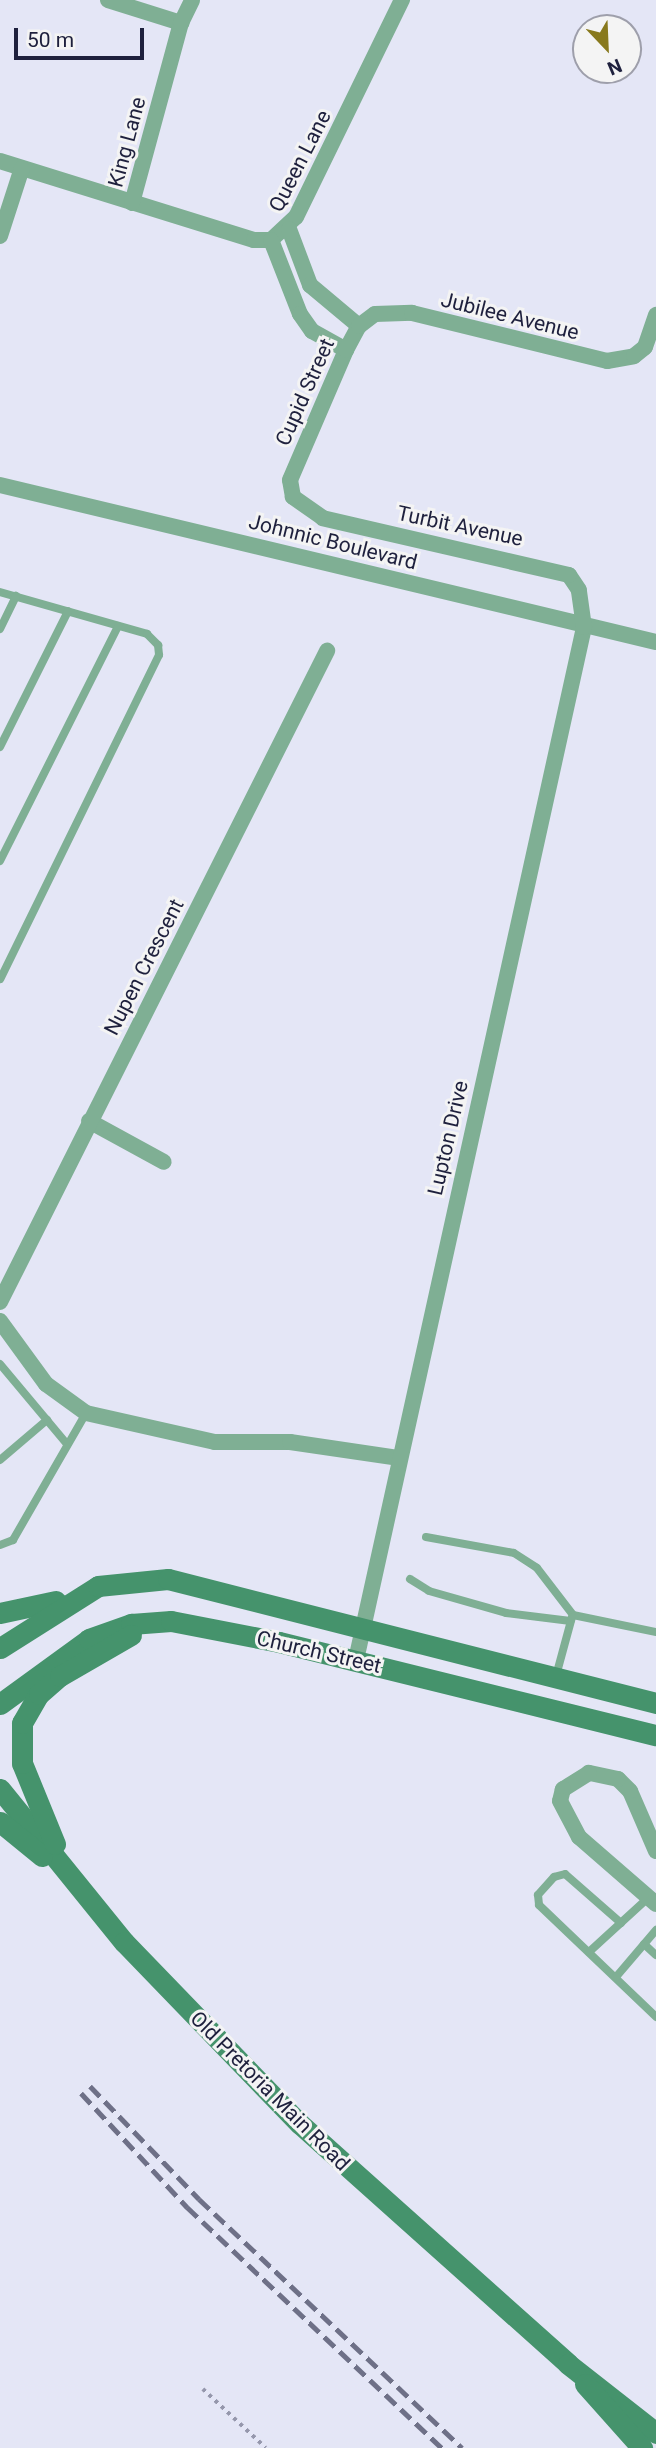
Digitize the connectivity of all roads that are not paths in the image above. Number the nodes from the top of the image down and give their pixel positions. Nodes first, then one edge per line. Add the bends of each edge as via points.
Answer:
1 (108, 0) edge
2 (192, 0) edge
3 (402, 0) edge
4 (181, 23) junction
5 (0, 162) edge
6 (22, 169) junction
7 (132, 203) junction
8 (289, 229) junction
9 (0, 236) edge
10 (271, 240) junction
11 (376, 313) joint
12 (656, 315) edge
13 (359, 326) junction
14 (346, 350) junction
15 (0, 485) edge
16 (293, 497) joint
17 (0, 592) edge
18 (16, 596) junction
19 (68, 611) junction
20 (118, 626) junction
21 (584, 626) junction
22 (0, 629) edge
23 (656, 642) edge
24 (327, 651) dead end
25 (0, 747) edge
26 (0, 860) edge
27 (0, 979) edge
28 (89, 1121) junction
29 (164, 1162) dead end
30 (0, 1302) edge
31 (0, 1321) edge
32 (0, 1364) edge
33 (86, 1413) junction
34 (47, 1420) junction
35 (67, 1444) junction
36 (398, 1458) junction
37 (0, 1460) edge
38 (426, 1537) dead end
39 (0, 1545) edge
40 (410, 1579) dead end
41 (84, 1592) junction
42 (0, 1613) edge
43 (572, 1618) junction
44 (156, 1622) junction
45 (362, 1628) junction
46 (656, 1633) edge
47 (0, 1648) edge
48 (356, 1660) junction
49 (556, 1678) junction
50 (656, 1703) edge
51 (0, 1704) edge
52 (656, 1735) edge
53 (0, 1789) edge
54 (0, 1822) edge
55 (656, 1851) edge
56 (75, 1884) junction
57 (652, 1901) edge
58 (621, 1923) junction
59 (656, 1930) edge
60 (644, 1944) junction
61 (589, 1952) junction
62 (656, 1955) edge
63 (616, 1977) junction
64 (656, 2017) edge
65 (568, 2364) junction
66 (656, 2433) edge
67 (642, 2448) edge

1 - 4 street
2 - 4 street, King Lane
3 - 8 street, Queen Lane
4 - 7 street, King Lane
5 - 6 street, King Lane
6 - 7 street, King Lane
6 - 9 street
7 - 10 street, Queen Lane
8 - 10 street, Queen Lane
8 - 13 street via 310,285
10 - 14 street via 300,314 313,331
11 - 12 street, Jubilee Avenue via 412,313 607,360 634,356 645,347
11 - 13 street, Cupid Street
13 - 14 street, Cupid Street
14 - 16 street, Cupid Street via 295,465
15 - 21 street, Johnnic Boulevard
16 - 21 street, Turbit Avenue via 323,518 569,575 579,590
17 - 18 lane
18 - 19 lane
18 - 22 lane
19 - 20 lane
19 - 25 lane
20 - 26 lane
20 - 27 lane via 147,634 159,645 159,655
21 - 23 street, Johnnic Boulevard
21 - 36 street, Lupton Drive
24 - 28 street, Nupen Crescent
28 - 29 street
28 - 30 street, Nupen Crescent
31 - 33 street via 46,1384
32 - 34 lane
33 - 35 lane
33 - 36 street via 204,1440 290,1442
34 - 35 lane
34 - 37 lane
35 - 39 lane via 13,1540
36 - 45 street, Lupton Drive
38 - 43 lane via 514,1553 537,1568
40 - 43 lane via 429,1591 506,1613
41 - 42 main road
41 - 45 main road, Church Street via 132,1579 168,1579
41 - 47 main road, Church Street
43 - 46 lane
43 - 49 lane
44 - 48 main road, Church Street via 195,1624
44 - 51 main road, Church Street via 89,1639
44 - 56 main road via 60,1676 39,1694 22,1723 19,1751 29,1788
45 - 48 street, Lupton Drive
45 - 49 main road, Church Street
48 - 52 main road, Church Street
49 - 50 main road, Church Street
53 - 56 main road, Old Pretoria Main Road
54 - 56 main road
55 - 57 street via 630,1791 618,1779 589,1773 563,1789 560,1801 579,1837
56 - 65 main road, Old Pretoria Main Road via 300,2124
57 - 58 lane
58 - 61 lane
58 - 61 lane via 565,1874 554,1877 538,1895 539,1905
59 - 60 lane
60 - 62 lane
60 - 63 lane
61 - 63 lane
63 - 64 lane
65 - 66 main road, Old Pretoria Main Road
65 - 67 main road, Old Pretoria Main Road

